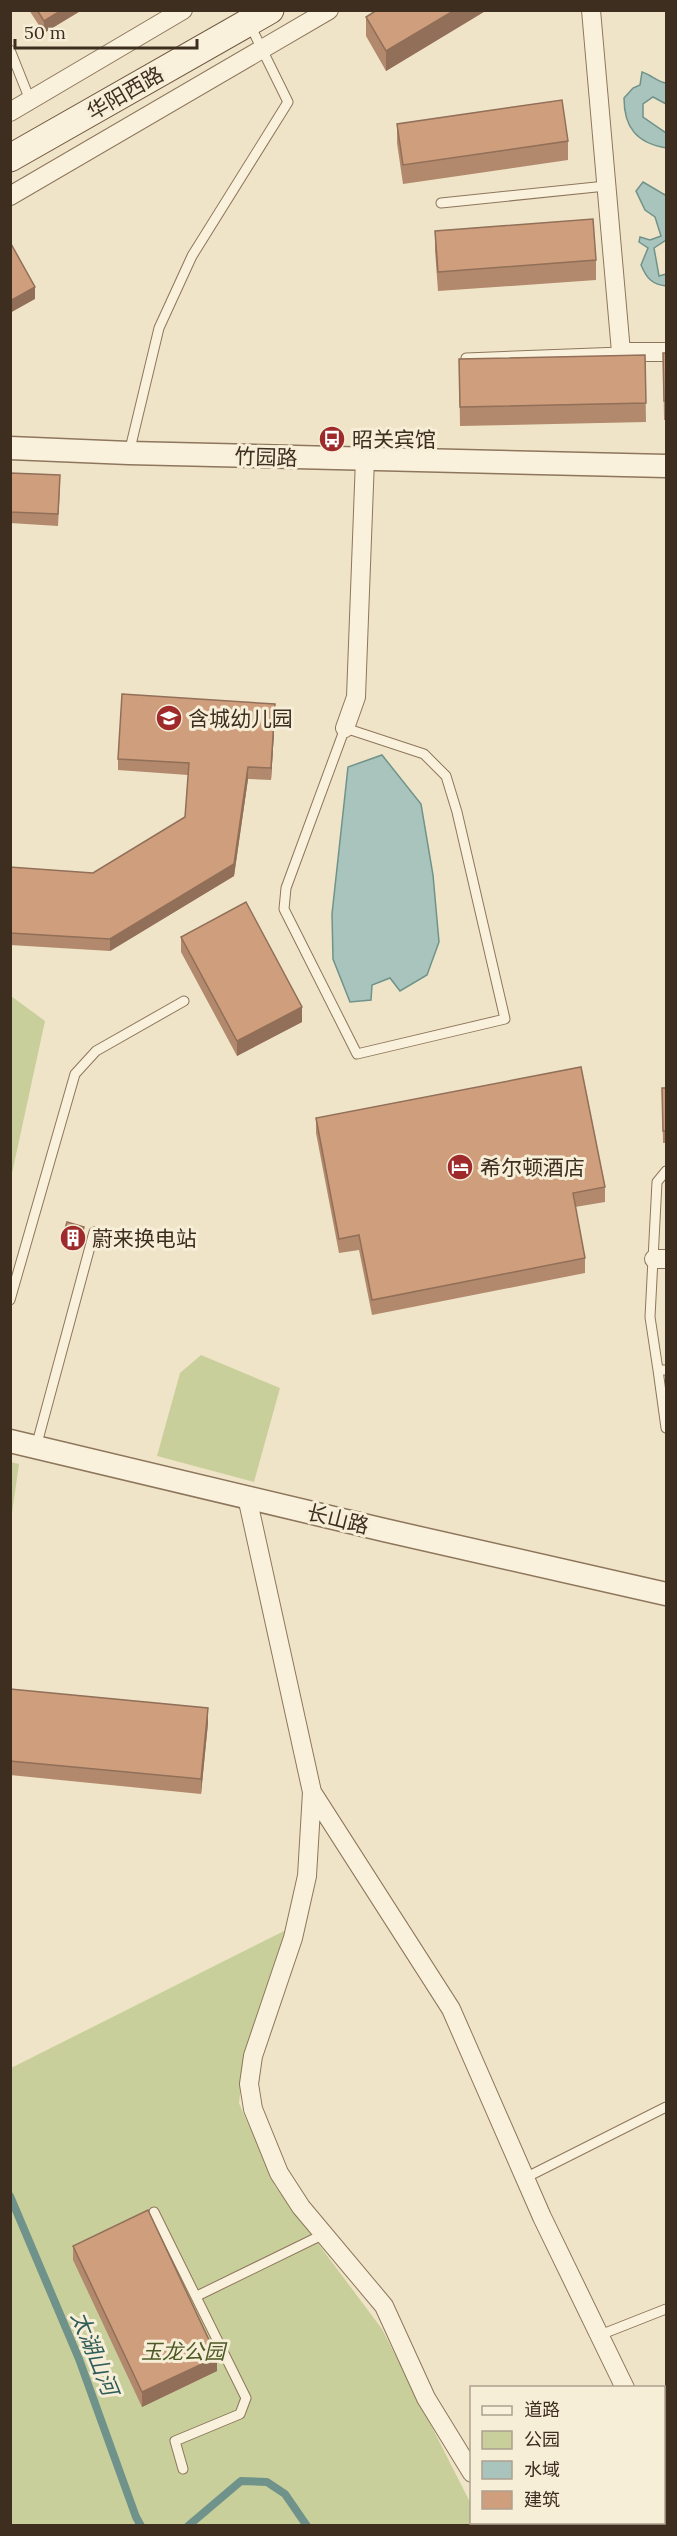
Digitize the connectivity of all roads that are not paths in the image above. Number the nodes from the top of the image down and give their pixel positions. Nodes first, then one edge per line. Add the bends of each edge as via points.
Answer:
1 (183, 10) edge
2 (329, 10) edge
3 (591, 10) edge
4 (259, 16) edge
5 (10, 50) edge
6 (262, 50) junction
7 (30, 100) junction
8 (10, 112) edge
9 (10, 158) edge
10 (606, 186) junction
11 (10, 196) edge
12 (441, 203) dead end
13 (621, 352) junction
14 (666, 352) edge
15 (466, 358) edge
16 (10, 448) edge
17 (129, 453) junction
18 (365, 459) junction
19 (666, 466) edge
20 (345, 728) junction
21 (184, 1001) dead end
22 (666, 1171) edge
23 (94, 1232) dead end
24 (660, 1259) edge
25 (10, 1300) edge
26 (662, 1370) edge
27 (666, 1428) edge
28 (10, 1441) edge
29 (36, 1447) junction
30 (247, 1497) junction
31 (666, 1594) edge
32 (312, 1792) junction
33 (666, 2108) edge
34 (525, 2178) junction
35 (154, 2212) dead end
36 (324, 2234) junction
37 (197, 2296) junction
38 (666, 2309) edge
39 (600, 2335) junction
40 (624, 2386) edge
41 (183, 2469) dead end
42 (470, 2471) edge

1 - 7 street
2 - 6 street
3 - 10 street
4 - 6 lane
4 - 9 main road, 华阳西路
5 - 7 lane
6 - 11 street
6 - 17 lane via 288,102 187,266 159,328
7 - 8 street
10 - 12 lane
10 - 13 street
13 - 14 street
13 - 15 lane
16 - 17 street, 竹园路
17 - 18 street, 竹园路
18 - 19 street, 竹园路
18 - 20 street via 356,697
20 - 20 lane via 286,888 284,909 357,1054 505,1019 446,776 424,754
21 - 25 lane via 96,1051 75,1074
22 - 24 lane via 657,1182
23 - 29 lane
24 - 26 lane via 650,1317
26 - 27 lane
28 - 29 street, 长山路
29 - 30 street, 长山路
30 - 31 street, 长山路
30 - 32 street
32 - 34 street via 451,2009
32 - 36 street via 307,1876 293,1938 253,2056 249,2084 253,2109 279,2173
33 - 34 lane
34 - 39 street
35 - 37 lane
36 - 37 lane
36 - 42 street via 384,2306 426,2398
37 - 41 lane via 246,2398 240,2414 175,2441
38 - 39 lane
39 - 40 street

